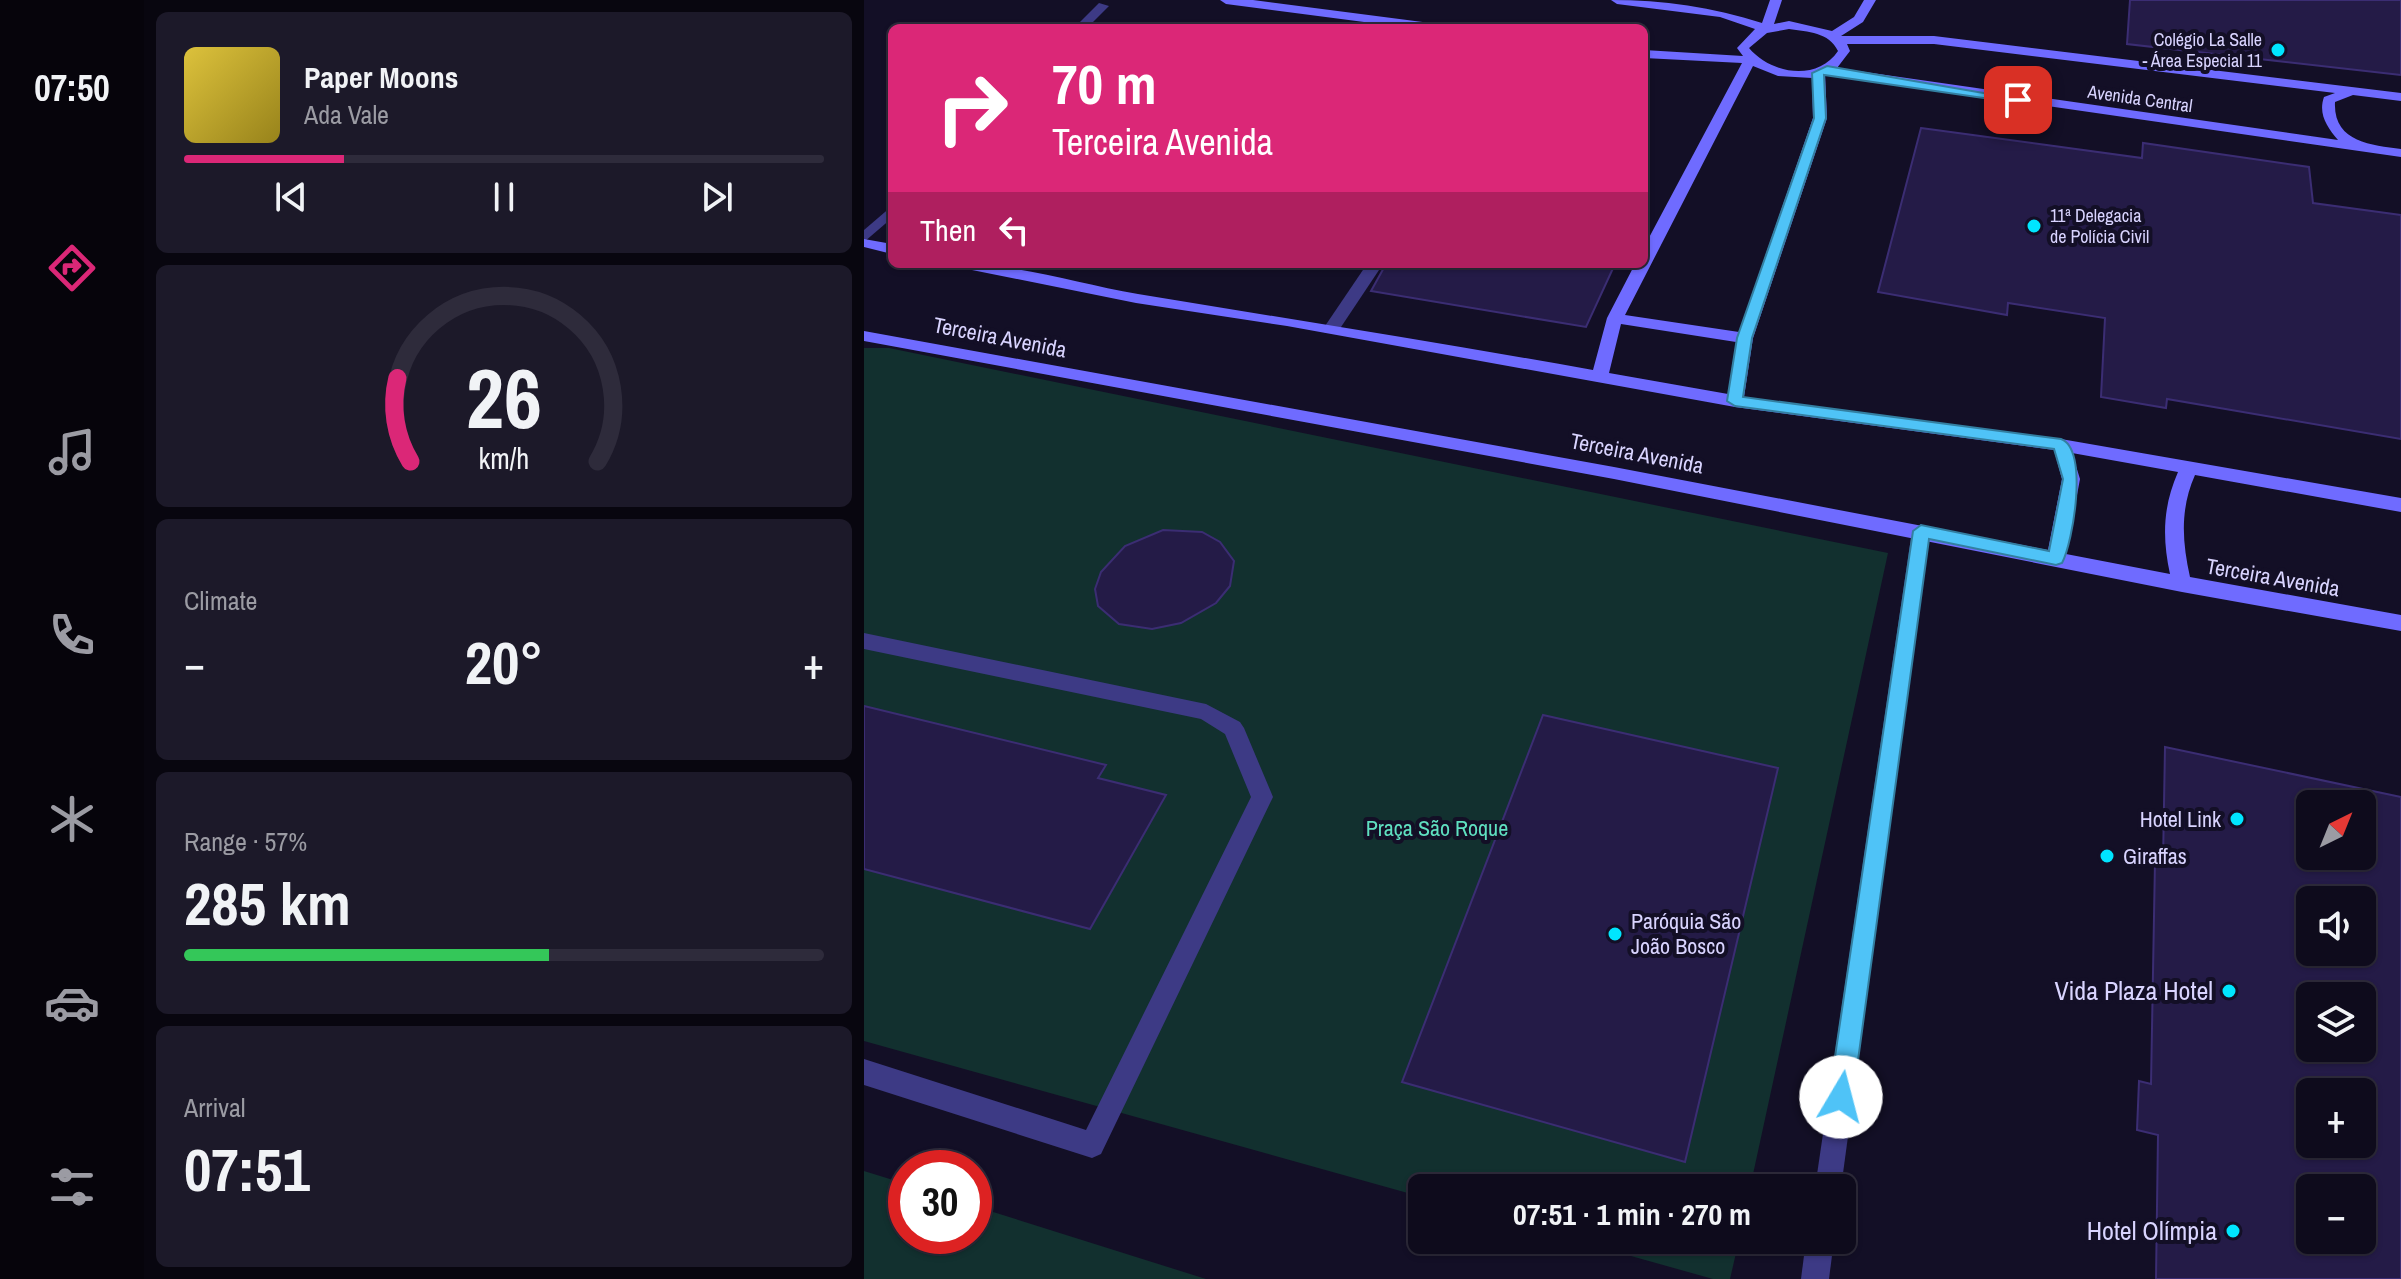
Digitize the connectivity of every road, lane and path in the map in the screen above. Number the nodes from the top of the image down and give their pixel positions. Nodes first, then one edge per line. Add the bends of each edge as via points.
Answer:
1 (1226, 0) edge
2 (1617, 0) edge
3 (1776, 0) edge
4 (1870, 0) edge
5 (1103, 6) dead end
6 (1084, 24) edge
7 (1408, 24) edge
8 (1766, 29) junction
9 (1836, 38) junction
10 (1648, 54) edge
11 (1750, 60) junction
12 (1823, 71) junction
13 (2353, 92) junction
14 (2401, 97) edge
15 (2355, 148) junction
16 (2401, 153) edge
17 (888, 214) edge
18 (864, 240) edge
19 (888, 248) edge
20 (1648, 254) edge
21 (987, 268) edge
22 (1372, 268) edge
23 (1640, 268) edge
24 (1615, 318) junction
25 (1331, 329) junction
26 (864, 336) edge
27 (1745, 338) junction
28 (1600, 376) junction
29 (1735, 401) junction
30 (2061, 445) junction
31 (2189, 468) junction
32 (2401, 505) edge
33 (1921, 531) junction
34 (2056, 559) junction
35 (2182, 585) junction
36 (2401, 623) edge
37 (864, 641) edge
38 (864, 1072) edge
39 (1830, 1174) edge
40 (1818, 1254) edge
41 (1815, 1279) edge

1 - 7 street
2 - 8 street via 1722,14
3 - 8 street
4 - 9 street via 1859,19
5 - 6 street
8 - 9 street, Avenida Central via 1805,27
8 - 11 street via 1749,37 1743,48
9 - 12 street via 1844,51 1840,62
9 - 13 street, Avenida Central via 1934,40
10 - 11 street
11 - 12 street, Avenida Central via 1780,73
11 - 20 street
12 - 15 street, Avenida Central
12 - 27 street via 1820,118
13 - 14 street, Avenida Central
13 - 15 street via 2329,100 2327,109 2336,130
15 - 16 street, Avenida Central
17 - 18 street
18 - 19 street
21 - 25 street
22 - 25 street
23 - 24 street
24 - 27 street
24 - 28 street
25 - 28 street
26 - 33 street, Terceira Avenida
27 - 29 street
28 - 29 street
29 - 30 street
30 - 31 street
30 - 34 street via 2071,479
31 - 32 street
31 - 35 street via 2176,496 2171,539
33 - 34 street, Terceira Avenida
33 - 39 street
34 - 35 street, Terceira Avenida
35 - 36 street, Terceira Avenida
37 - 38 street via 1206,712 1233,728 1262,797 1092,1145
40 - 41 street

